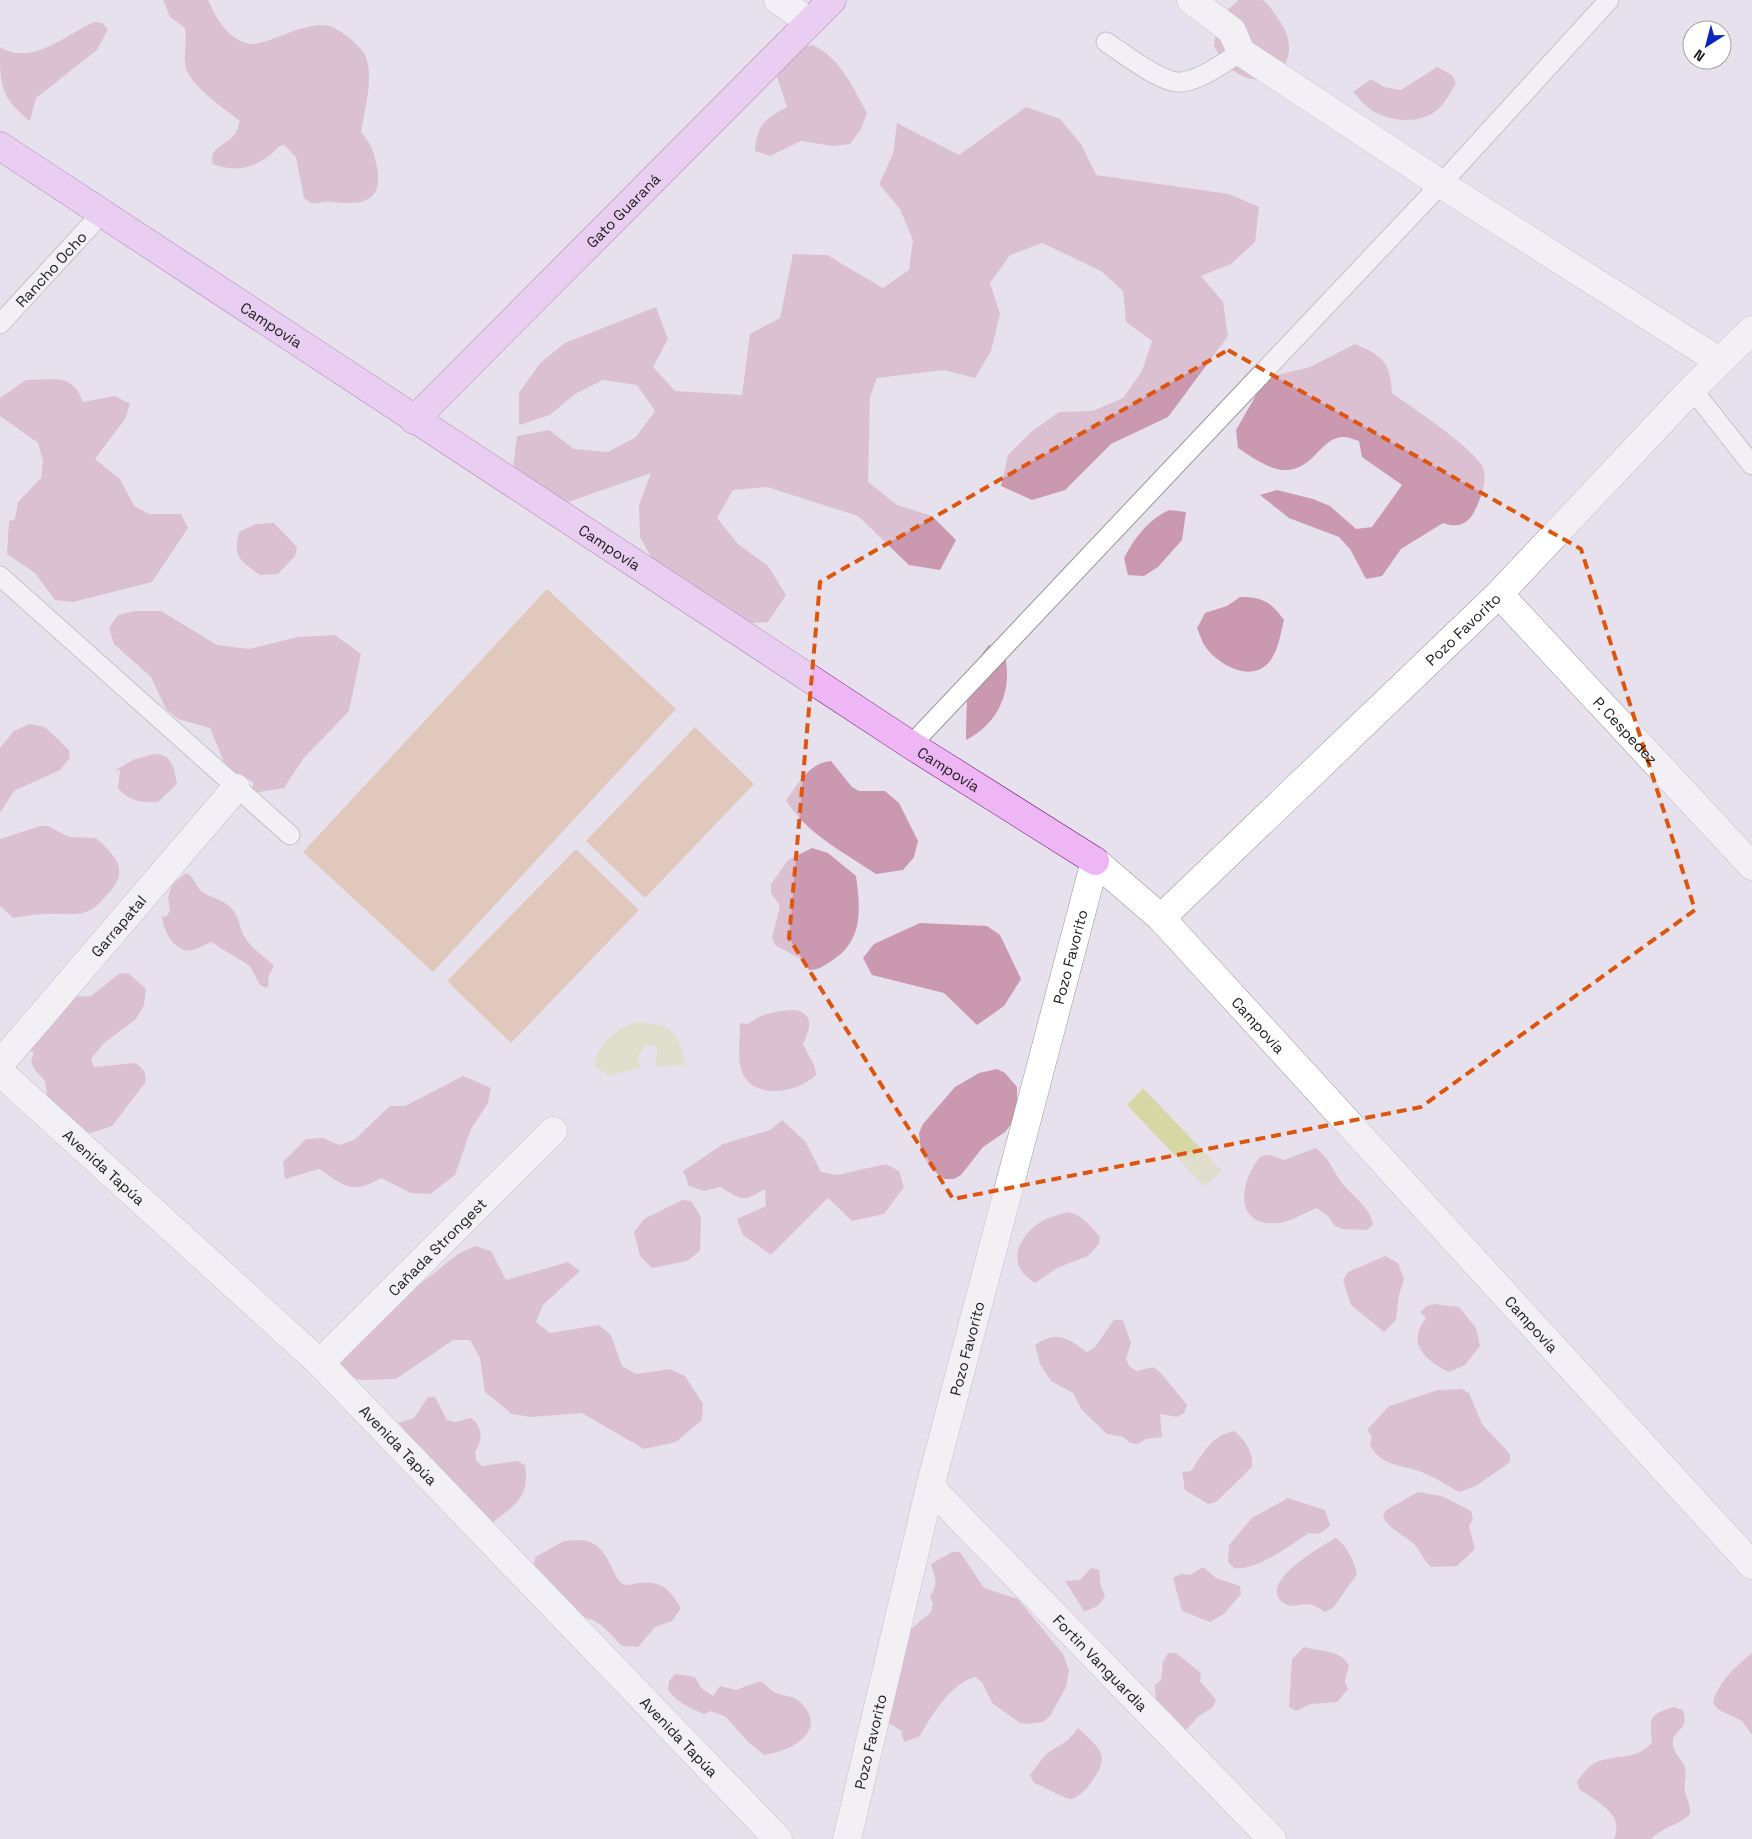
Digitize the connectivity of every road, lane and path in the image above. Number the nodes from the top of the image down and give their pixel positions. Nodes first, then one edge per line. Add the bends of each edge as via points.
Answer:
1 (778, 0) edge
2 (832, 0) edge
3 (1191, 0) edge
4 (1609, 0) edge
5 (810, 22) junction
6 (1106, 42) dead end
7 (1241, 52) junction
8 (0, 146) edge
9 (1441, 184) junction
10 (102, 213) junction
11 (0, 324) edge
12 (1752, 330) edge
13 (1719, 361) junction
14 (1692, 389) junction
15 (414, 420) junction
16 (1752, 465) edge
17 (0, 576) edge
18 (1499, 594) junction
19 (911, 745) junction
20 (236, 788) junction
21 (290, 835) dead end
22 (1095, 861) junction
23 (1752, 866) edge
24 (1161, 918) junction
25 (0, 1064) edge
26 (0, 1072) edge
27 (553, 1131) dead end
28 (320, 1363) junction
29 (930, 1487) junction
30 (1752, 1565) edge
31 (778, 1839) edge
32 (847, 1839) edge
33 (1272, 1839) edge

1 - 5 street
2 - 5 street, Gato Guaraná
3 - 7 street via 1232,31
4 - 9 lane
5 - 15 street, Gato Guaraná
6 - 7 lane via 1164,79 1180,83 1200,76
7 - 9 street
8 - 10 street, Campovía
9 - 13 street
9 - 19 lane
10 - 11 lane, Rancho Ocho
10 - 15 street, Campovía
12 - 13 street, Pozo Favorito
13 - 14 street, Pozo Favorito
14 - 16 lane
14 - 18 street, Pozo Favorito
15 - 19 street, Campovía
17 - 20 lane
18 - 23 street, P. Cespedez
18 - 24 street, Pozo Favorito
19 - 22 street, Campovía
20 - 21 lane
20 - 25 street, Garrapatal
22 - 24 street, Campovía
22 - 29 street, Pozo Favorito
24 - 30 street, Campovía
26 - 28 street, Avenida Tapúa
27 - 28 street, Cañada Strongest
28 - 31 street, Avenida Tapúa
29 - 32 street, Pozo Favorito
29 - 33 street, Fortin Vanguardia

